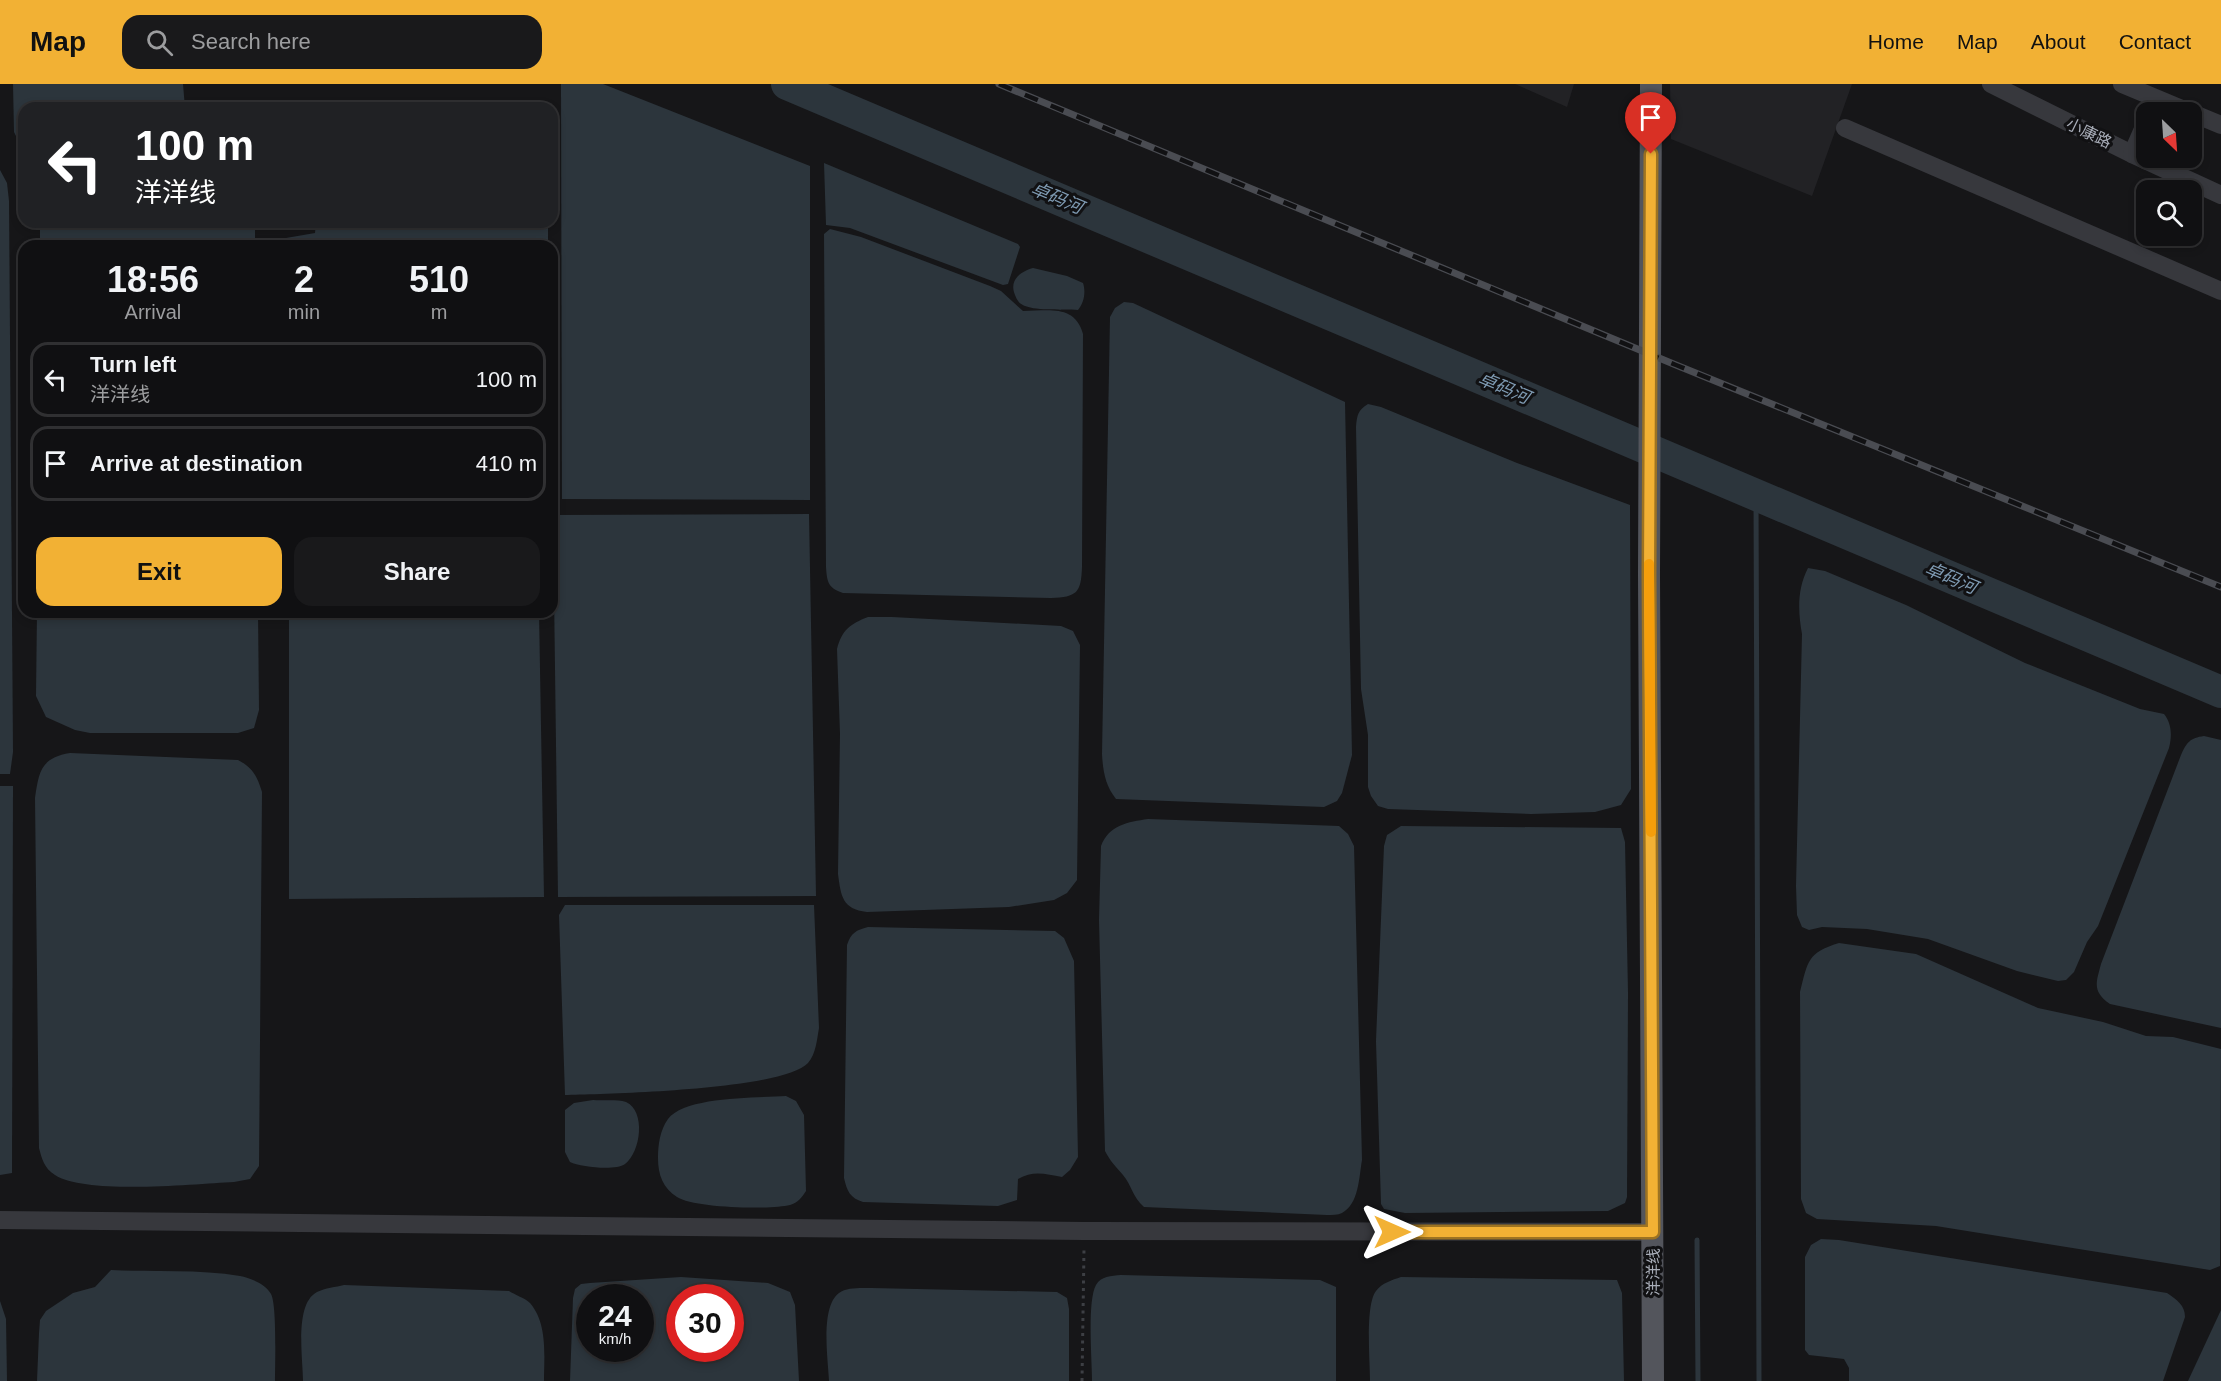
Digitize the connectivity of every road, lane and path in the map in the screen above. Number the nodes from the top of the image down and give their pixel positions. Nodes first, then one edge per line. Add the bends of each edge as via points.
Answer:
1 (1651, 84) edge
2 (1991, 84) edge
3 (2122, 84) edge
4 (2156, 99) edge
5 (2202, 118) edge
6 (2221, 125) edge
7 (1845, 128) dead end
8 (2136, 145) edge
9 (2132, 154) junction
10 (2221, 195) edge
11 (2221, 291) edge
12 (0, 1220) edge
13 (1084, 1231) junction
14 (1653, 1232) junction
15 (1082, 1381) edge
16 (1653, 1381) edge

1 - 14 main road, 洋洋线
2 - 9 street, 小康路
3 - 4 street
5 - 6 street
7 - 11 street
8 - 9 street
9 - 10 street, 小康路
12 - 13 street
13 - 14 street
13 - 15 path
14 - 16 main road, 洋洋线

